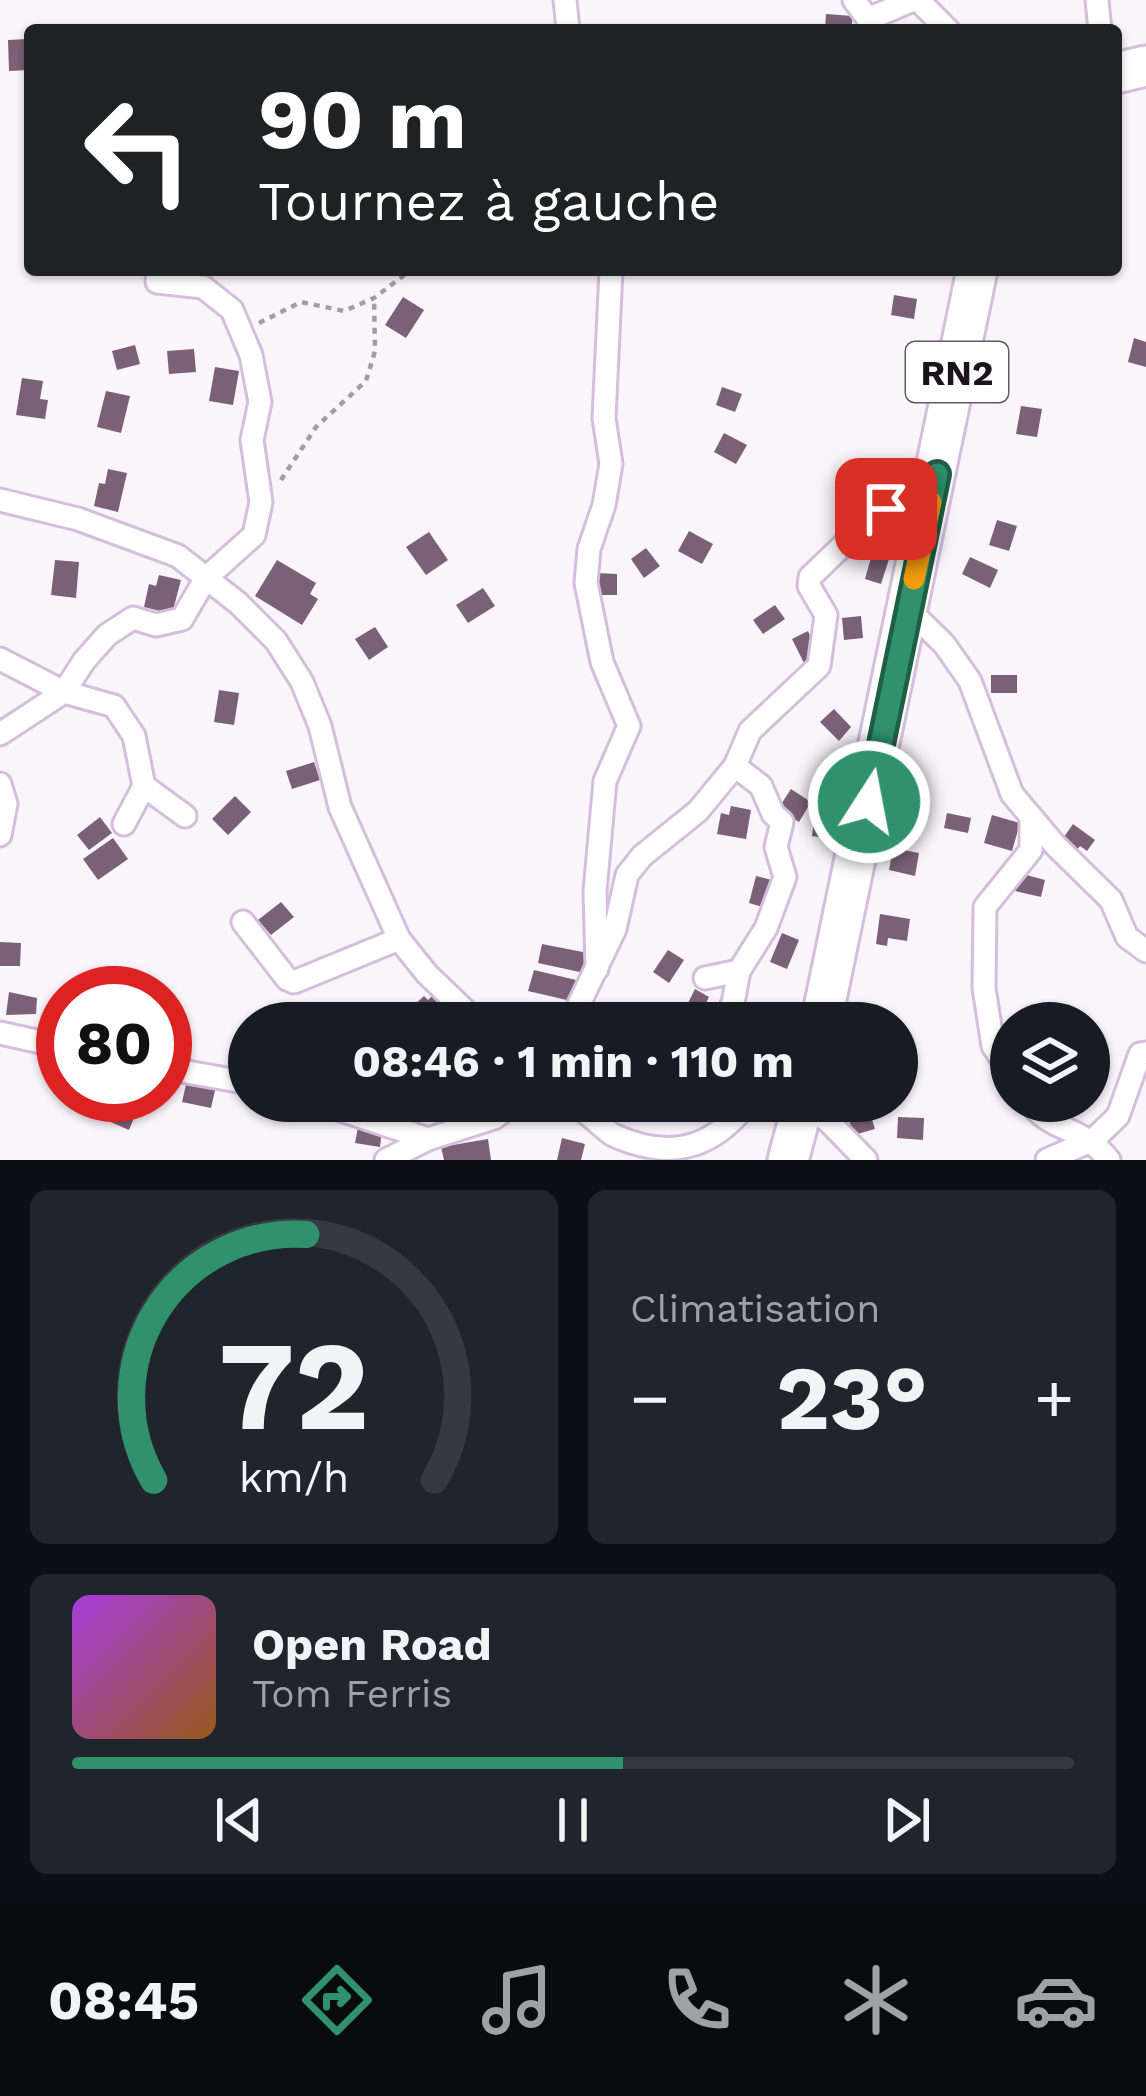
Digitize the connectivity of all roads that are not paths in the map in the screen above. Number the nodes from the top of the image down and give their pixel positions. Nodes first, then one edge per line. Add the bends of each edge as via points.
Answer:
1 (916, 0) edge
2 (864, 16) edge
3 (942, 24) edge
4 (157, 276) edge
5 (611, 276) edge
6 (976, 276) edge
7 (937, 474) junction
8 (0, 500) edge
9 (206, 578) junction
10 (908, 609) junction
11 (0, 659) edge
12 (64, 692) junction
13 (0, 734) edge
14 (735, 766) junction
15 (0, 784) edge
16 (144, 786) junction
17 (184, 816) dead end
18 (1031, 817) junction
19 (124, 824) dead end
20 (0, 835) edge
21 (242, 922) dead end
22 (399, 939) junction
23 (1146, 951) edge
24 (597, 969) junction
25 (739, 971) junction
26 (705, 978) dead end
27 (456, 1002) edge
28 (580, 1002) edge
29 (733, 1002) edge
30 (825, 1002) edge
31 (990, 1027) edge
32 (0, 1033) edge
33 (36, 1041) edge
34 (1146, 1053) edge
35 (192, 1073) edge
36 (228, 1079) edge
37 (377, 1122) edge
38 (481, 1122) edge
39 (599, 1122) edge
40 (731, 1122) edge
41 (798, 1122) edge
42 (829, 1122) edge
43 (1052, 1122) edge
44 (428, 1139) junction
45 (1093, 1139) junction
46 (386, 1160) edge
47 (788, 1160) edge
48 (866, 1160) edge
49 (1047, 1160) edge
50 (1109, 1160) edge

1 - 2 street
1 - 3 street
4 - 9 street via 203,287 232,310 260,403 252,440 261,502 254,535
5 - 24 street via 604,418 610,464 586,583 602,662 629,726 604,782
6 - 7 highway, RN2
7 - 10 highway, RN2
7 - 14 street via 810,577 826,615 819,666 750,731
8 - 9 street via 134,538
9 - 12 street via 182,619 156,625 133,618 107,635
9 - 22 street via 276,640 302,682 340,807
10 - 18 street via 970,681 1002,776
10 - 30 highway, RN2
11 - 12 street
12 - 13 street
12 - 16 street via 113,706 134,736
14 - 24 street via 627,875
14 - 25 street via 761,786 782,821 776,847 785,877
15 - 20 street
16 - 17 street
16 - 19 street
18 - 23 street via 1111,900 1126,938
18 - 31 street via 1031,850 985,907
21 - 22 street via 294,982
22 - 27 street
24 - 28 street
25 - 26 street
25 - 29 street
32 - 33 street
34 - 45 street via 1118,1116
35 - 36 street
37 - 44 street
38 - 44 street
39 - 40 street via 647,1155 676,1158
41 - 47 highway
42 - 48 street
43 - 45 street
44 - 46 street
45 - 49 street
45 - 50 street

